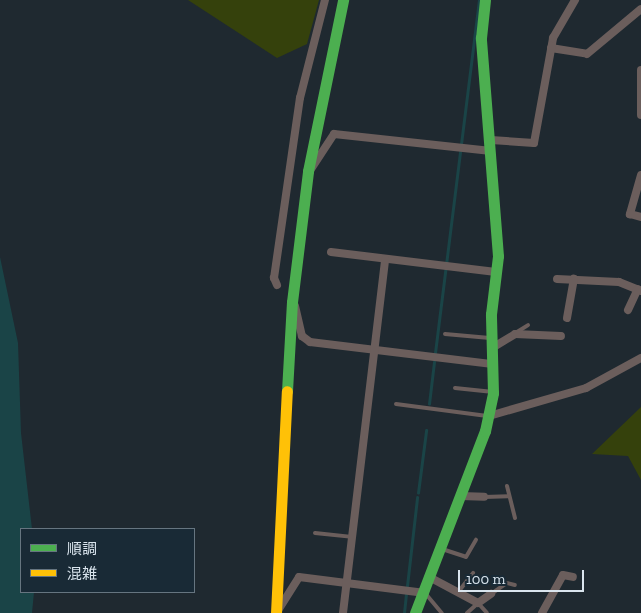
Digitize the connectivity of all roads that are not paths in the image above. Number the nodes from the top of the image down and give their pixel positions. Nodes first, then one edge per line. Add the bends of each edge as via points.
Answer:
1 (325, 0) edge
2 (343, 0) edge
3 (485, 0) edge
4 (575, 0) edge
5 (641, 9) edge
6 (551, 48) junction
7 (641, 70) edge
8 (641, 115) edge
9 (491, 146) junction
10 (308, 171) junction
11 (641, 176) edge
12 (641, 217) edge
13 (331, 252) dead end
14 (385, 259) junction
15 (496, 272) junction
16 (557, 279) dead end
17 (574, 279) junction
18 (277, 285) dead end
19 (639, 290) edge
20 (292, 302) junction
21 (628, 310) dead end
22 (567, 318) dead end
23 (528, 325) dead end
24 (445, 334) dead end
25 (515, 334) junction
26 (560, 336) dead end
27 (491, 343) junction
28 (375, 350) junction
29 (641, 358) edge
30 (493, 364) junction
31 (455, 388) dead end
32 (493, 393) junction
33 (396, 404) dead end
34 (489, 416) junction
35 (507, 486) dead end
36 (461, 496) junction
37 (508, 496) junction
38 (484, 497) joint
39 (515, 518) dead end
40 (315, 533) dead end
41 (352, 537) junction
42 (476, 540) dead end
43 (442, 549) junction
44 (473, 573) dead end
45 (573, 577) dead end
46 (431, 578) junction
47 (346, 582) junction
48 (516, 585) dead end
49 (459, 591) junction
50 (424, 593) junction
51 (491, 594) joint
52 (478, 603) junction
53 (276, 613) edge
54 (343, 613) edge
55 (416, 613) edge
56 (442, 613) edge
57 (467, 613) edge
58 (487, 613) edge
59 (542, 613) edge

1 - 18 street via 300,98 274,278
2 - 10 street
3 - 9 street via 481,38
4 - 6 street
5 - 6 street via 587,54
6 - 9 street via 534,142
7 - 8 street
9 - 10 street via 334,134
9 - 15 street
10 - 20 street
11 - 12 street via 630,214
13 - 14 street
14 - 15 street
14 - 28 street
15 - 27 street
16 - 17 street
17 - 19 street via 619,282
17 - 22 street
19 - 21 street
20 - 28 street via 304,340
20 - 53 street
23 - 25 lane
24 - 27 lane
25 - 26 street
25 - 27 street
27 - 30 street
28 - 30 street
28 - 41 street
29 - 34 street via 586,388
30 - 32 street
31 - 32 lane
32 - 34 street
33 - 34 lane
34 - 36 street
35 - 37 lane
36 - 38 street
36 - 43 street
37 - 38 lane
37 - 39 lane
40 - 41 lane
41 - 47 street
42 - 43 lane via 466,557
43 - 46 street
44 - 49 lane
45 - 59 street via 563,576
46 - 49 street
46 - 50 street
47 - 50 street
47 - 53 street via 299,577
47 - 54 street
48 - 51 lane via 507,583
49 - 52 street
50 - 55 street
50 - 56 lane
51 - 52 street
52 - 57 lane
52 - 58 lane

